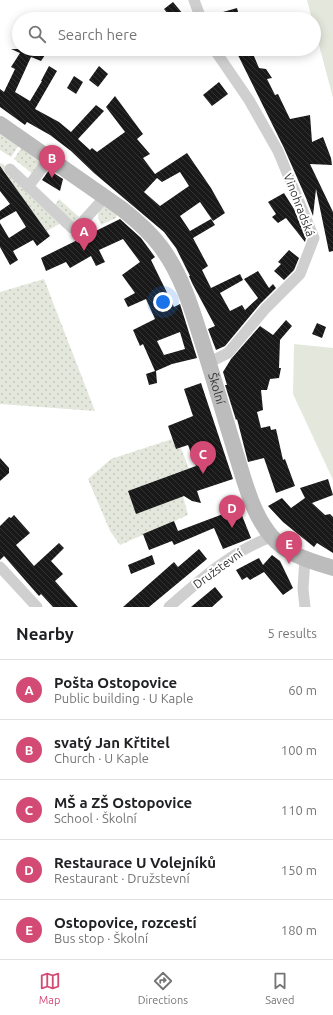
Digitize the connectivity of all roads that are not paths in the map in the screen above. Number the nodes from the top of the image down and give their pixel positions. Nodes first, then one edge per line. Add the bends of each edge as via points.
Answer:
1 (194, 0) edge
2 (198, 12) edge
3 (219, 56) edge
4 (0, 124) edge
5 (46, 163) dead end
6 (10, 169) dead end
7 (28, 187) junction
8 (105, 196) junction
9 (208, 360) junction
10 (272, 537) junction
11 (305, 558) junction
12 (0, 567) edge
13 (333, 568) edge
14 (37, 607) edge
15 (169, 607) edge
16 (306, 607) edge

1 - 2 street
3 - 9 street, Vinohradská via 278,151 314,238 300,274 265,309 228,353
4 - 8 street, Školní
5 - 7 street
6 - 7 street
7 - 8 street via 75,229
8 - 9 street, Školní via 138,222 161,246 185,292
9 - 10 street, Školní via 247,490 259,519
10 - 11 street, Školní via 287,550
10 - 15 street, Družstevní via 257,542 214,569
11 - 13 street, Školní
11 - 16 street via 303,589
12 - 14 street

